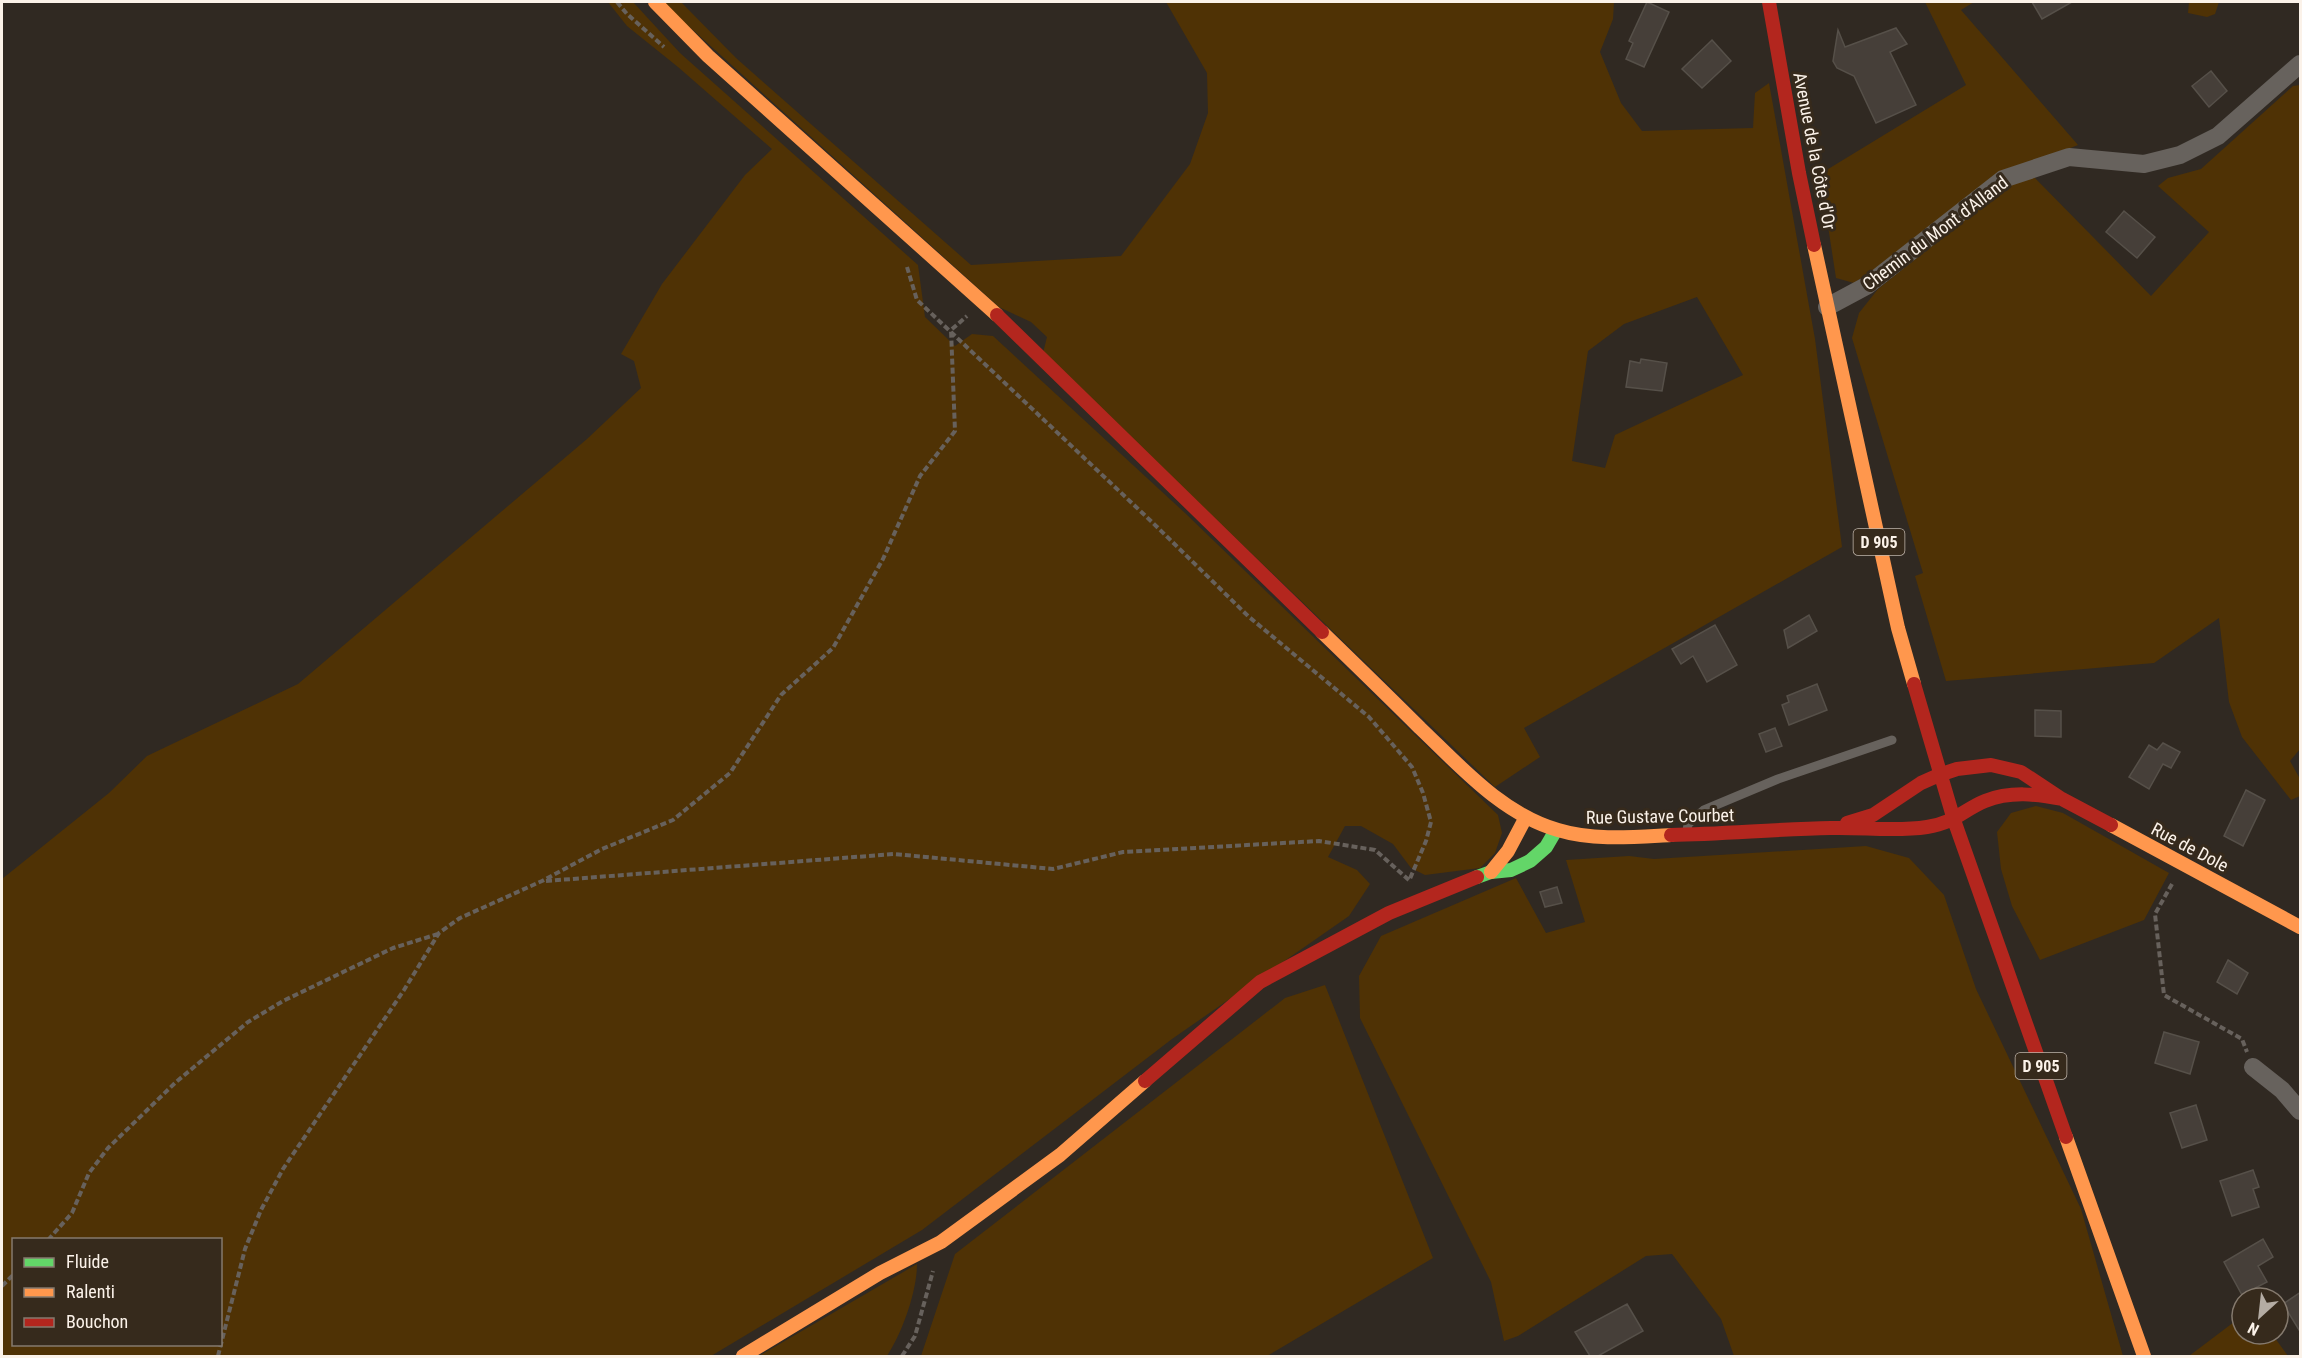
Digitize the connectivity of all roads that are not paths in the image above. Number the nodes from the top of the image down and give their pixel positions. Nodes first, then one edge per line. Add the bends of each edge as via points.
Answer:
1 (656, 2) edge
2 (1769, 2) edge
3 (2301, 64) edge
4 (1827, 307) junction
5 (1892, 740) dead end
6 (1939, 775) junction
7 (2062, 800) junction
8 (1526, 817) junction
9 (1954, 820) junction
10 (1834, 828) junction
11 (1556, 830) junction
12 (1687, 835) junction
13 (1491, 872) junction
14 (2301, 927) edge
15 (2253, 1067) road end
16 (2301, 1111) edge
17 (743, 1356) edge
18 (2144, 1356) edge

1 - 8 street, Rue Gustave Courbet via 708,56 982,301 1462,768 1496,798
2 - 4 street, Avenue de la Côte d'Or / D 905
3 - 4 street, Chemin du Mont d'Alland via 2218,136 2180,155 2144,164 2068,158 2003,179 1868,285
4 - 6 street, D 905 via 1898,628
5 - 12 lane via 1778,779 1704,810 1688,824
6 - 7 street, Rue de Dole via 1991,765 2021,772
6 - 9 street, D 905
6 - 10 street, Rue Gustave Courbet via 1873,815
7 - 9 street, Rue de Dole via 2025,794 2004,796 1986,801
7 - 14 street, Rue de Dole
8 - 11 street, Rue Gustave Courbet
8 - 13 street via 1508,851
9 - 10 street, Rue Gustave Courbet via 1887,830
9 - 18 street, D 905
10 - 12 street, Rue Gustave Courbet
11 - 12 street, Rue Gustave Courbet via 1575,835
11 - 13 street via 1549,846 1534,859 1506,872
13 - 17 street via 1389,913 1260,982 1060,1155 941,1242 880,1273
15 - 16 street

